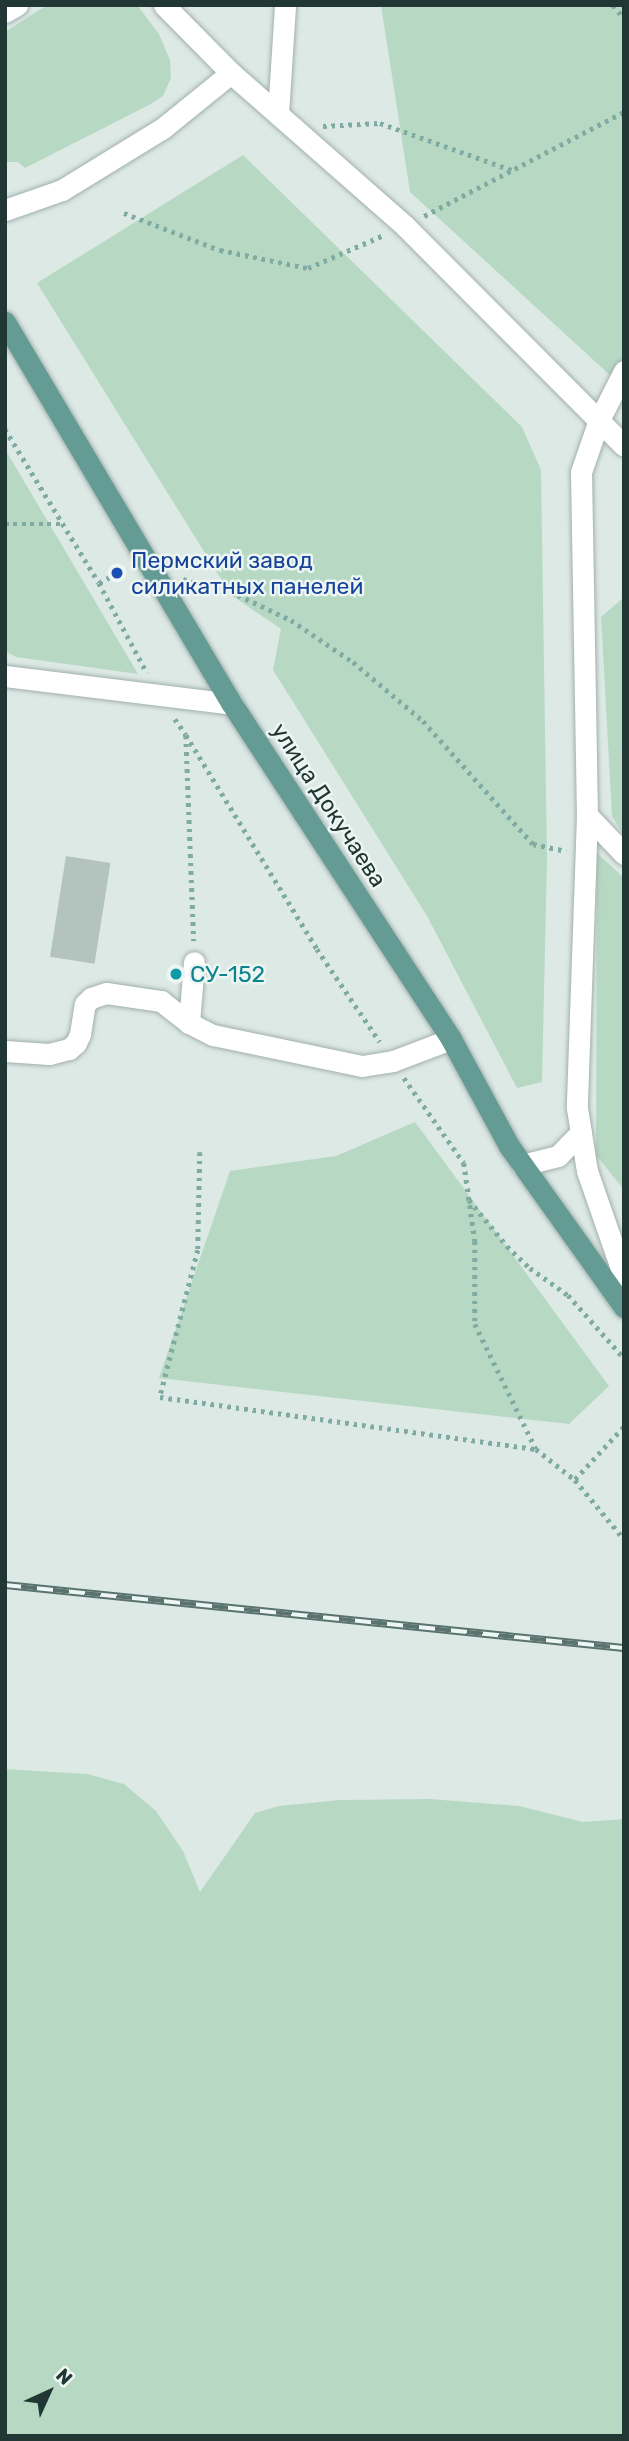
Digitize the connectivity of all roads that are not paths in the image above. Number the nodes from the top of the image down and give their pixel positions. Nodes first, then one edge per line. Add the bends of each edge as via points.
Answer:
1 (17, 5) edge
2 (164, 5) edge
3 (285, 5) edge
4 (5, 12) edge
5 (231, 73) junction
6 (286, 121) junction
7 (5, 210) edge
8 (5, 322) edge
9 (624, 371) edge
10 (599, 420) junction
11 (624, 446) edge
12 (5, 677) edge
13 (232, 704) junction
14 (587, 815) junction
15 (624, 854) edge
16 (194, 962) dead end
17 (189, 1023) junction
18 (451, 1039) junction
19 (5, 1051) edge
20 (581, 1132) junction
21 (522, 1165) junction
22 (624, 1277) edge
23 (624, 1307) edge

1 - 4 street
2 - 5 street
3 - 6 street
5 - 6 street
5 - 7 street via 163,128 62,190
6 - 10 street via 405,226
8 - 13 main road, улица Докучаева
9 - 10 street
10 - 11 street
10 - 14 street via 581,472
12 - 13 street
13 - 18 main road, улица Докучаева
14 - 15 street
14 - 20 street via 577,1108
16 - 17 street
17 - 18 street via 212,1035 362,1066 393,1061
17 - 19 street via 161,1002 106,993 85,1004 80,1034 69,1049 49,1054
18 - 21 main road, улица Докучаева
20 - 21 street via 558,1156
20 - 22 street via 586,1171
21 - 23 main road, улица Докучаева

